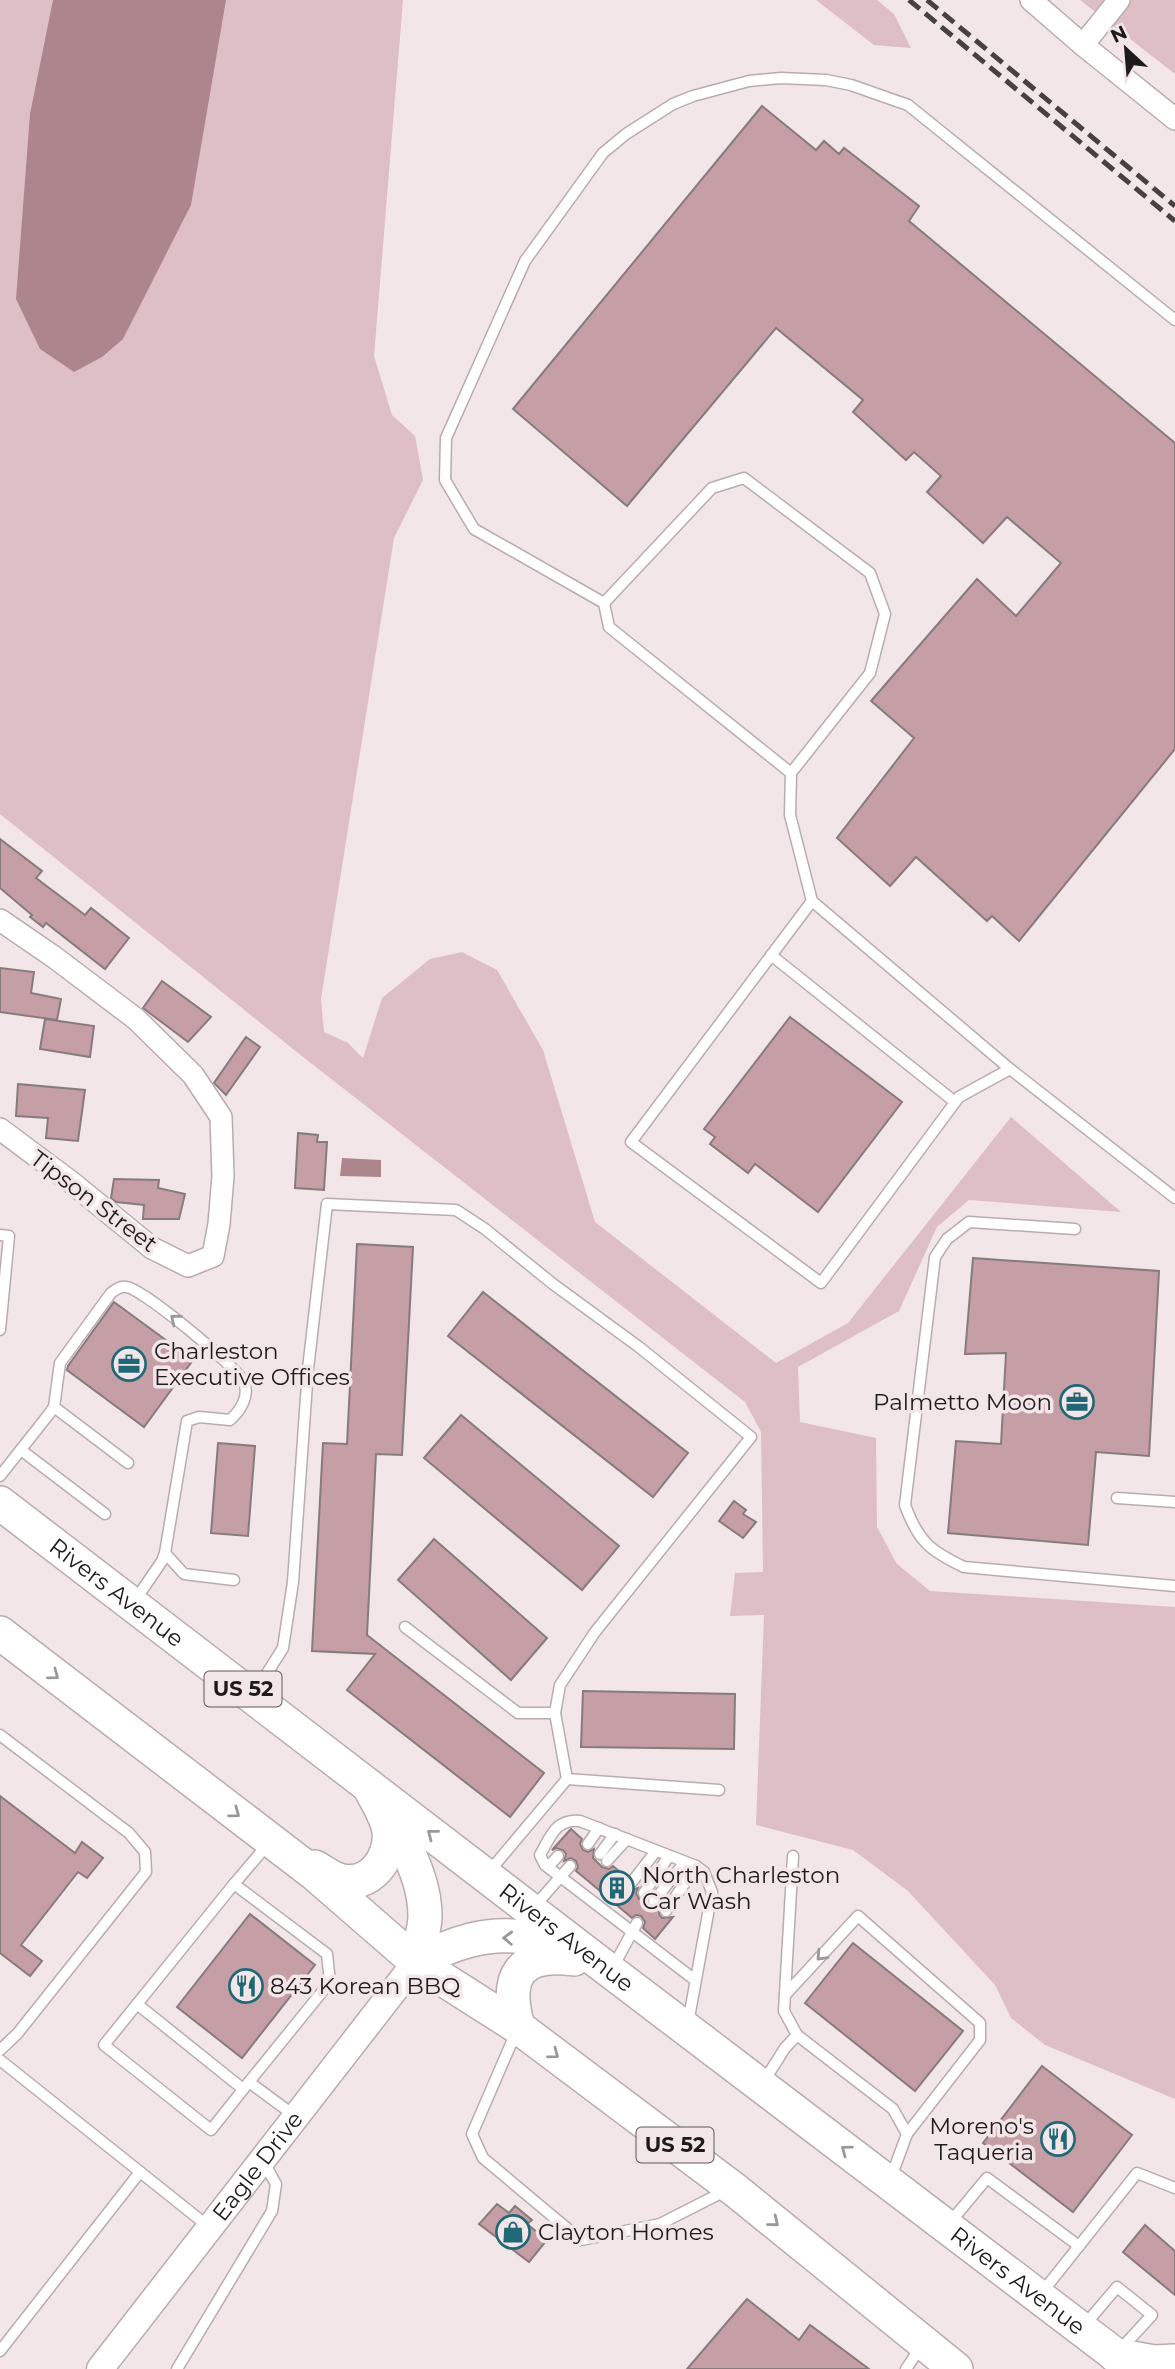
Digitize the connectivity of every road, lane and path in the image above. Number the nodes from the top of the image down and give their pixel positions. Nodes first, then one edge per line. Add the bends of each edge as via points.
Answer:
1 (1031, 0) edge
2 (1119, 0) edge
3 (1083, 45) junction
4 (1175, 119) edge
5 (1175, 320) edge
6 (604, 603) junction
7 (791, 773) junction
8 (812, 901) junction
9 (0, 920) edge
10 (771, 955) junction
11 (1010, 1069) junction
12 (955, 1102) junction
13 (0, 1129) edge
14 (1175, 1198) edge
15 (1075, 1229) dead end
16 (4, 1236) edge
17 (0, 1330) edge
18 (54, 1407) junction
19 (21, 1450) junction
20 (128, 1463) dead end
21 (0, 1476) edge
22 (1117, 1498) dead end
23 (1175, 1502) edge
24 (0, 1503) edge
25 (104, 1514) dead end
26 (164, 1553) junction
27 (234, 1580) dead end
28 (1175, 1586) edge
29 (132, 1604) junction
30 (405, 1627) dead end
31 (7, 1643) edge
32 (252, 1696) junction
33 (555, 1713) junction
34 (0, 1735) edge
35 (567, 1779) junction
36 (370, 1786) junction
37 (719, 1790) dead end
38 (587, 1823) junction
39 (599, 1828) junction
40 (577, 1834) dead end
41 (615, 1834) junction
42 (627, 1839) junction
43 (588, 1844) dead end
44 (278, 1846) junction
45 (656, 1851) junction
46 (558, 1856) dead end
47 (669, 1856) junction
48 (793, 1856) dead end
49 (684, 1863) junction
50 (570, 1866) dead end
51 (696, 1866) junction
52 (548, 1867) junction
53 (486, 1876) junction
54 (560, 1877) junction
55 (585, 1879) dead end
56 (632, 1882) dead end
57 (234, 1884) junction
58 (577, 1889) junction
59 (644, 1893) dead end
60 (654, 1901) dead end
61 (614, 1903) dead end
62 (531, 1910) junction
63 (666, 1911) dead end
64 (606, 1912) junction
65 (627, 1913) dead end
66 (619, 1923) junction
67 (634, 1928) junction
68 (416, 1962) junction
69 (604, 1966) junction
70 (695, 1980) junction
71 (785, 1995) junction
72 (137, 2004) junction
73 (518, 2027) junction
74 (687, 2029) junction
75 (797, 2035) junction
76 (0, 2050) edge
77 (0, 2060) edge
78 (246, 2085) junction
79 (761, 2085) junction
80 (295, 2116) junction
81 (907, 2134) junction
82 (262, 2158) junction
83 (140, 2172) junction
84 (889, 2183) junction
85 (731, 2188) junction
86 (1175, 2188) edge
87 (947, 2226) junction
88 (209, 2227) junction
89 (1079, 2246) junction
90 (1039, 2297) junction
91 (1081, 2329) junction
92 (0, 2351) edge
93 (915, 2356) edge
94 (1175, 2361) edge
95 (1123, 2364) edge
96 (100, 2369) edge
97 (177, 2369) edge
98 (956, 2369) edge

1 - 3 street
2 - 3 street
3 - 4 street
5 - 6 lane via 908,105 851,85 781,78 749,81 673,104 603,153 524,261 446,438 445,480 474,529
6 - 7 lane via 609,627
6 - 7 lane via 712,488 744,478 870,573 885,614 870,673
7 - 8 lane via 790,815
8 - 10 lane
8 - 11 lane
9 - 13 street, Tipson Street via 136,1019 193,1075 222,1118 223,1176 213,1256 188,1266 152,1248
10 - 12 lane
10 - 12 lane via 631,1142 821,1283
11 - 12 lane
11 - 14 lane
15 - 28 lane via 969,1222 947,1239 935,1258 905,1505 924,1544 964,1567
16 - 17 lane
18 - 19 lane
18 - 20 lane
26 -> 18 lane via 187,1421 199,1417 230,1420 246,1396 244,1382 228,1363 145,1296 127,1287 118,1288 60,1363
19 - 21 lane
19 - 25 lane
22 - 23 lane
24 - 29 main road, Rivers Avenue / US 52
26 - 27 lane via 184,1574
26 - 29 lane
29 - 32 main road, Rivers Avenue / US 52
30 - 33 lane via 518,1713
31 -> 44 main road, US 52
32 - 33 lane via 283,1648 327,1204 456,1210 639,1346 751,1437 595,1632 560,1685
32 - 36 main road, Rivers Avenue / US 52
33 - 35 lane
34 - 76 lane via 128,1833 145,1852 146,1872
35 - 37 lane
35 - 53 lane
36 - 44 main road via 389,1828 389,1851 371,1875 358,1881 340,1880
53 -> 36 main road, Rivers Avenue / US 52
36 - 68 main road via 401,1836 421,1890 425,1917
38 - 39 lane
38 - 40 lane
38 - 52 lane via 568,1820 555,1828 540,1855
39 - 41 lane
39 - 43 lane
41 - 42 lane
41 - 42 lane via 604,1858
42 - 45 lane
44 - 57 lane
44 - 68 main road, US 52
45 - 47 lane
45 - 56 lane
46 - 52 lane
47 - 49 lane
47 - 59 lane
48 - 71 lane
49 - 51 lane
49 - 60 lane
50 - 54 lane
51 - 63 lane
51 - 70 lane via 705,1872 712,1892
52 - 54 lane
53 - 62 main road, Rivers Avenue / US 52
54 - 58 lane
54 - 62 lane
55 - 58 lane
57 - 72 lane
57 - 78 lane via 327,1954 330,1982
58 - 64 lane
61 - 64 lane
62 - 69 main road, Rivers Avenue / US 52
64 - 66 lane
65 - 66 lane
66 - 67 lane
67 - 69 lane
67 - 70 lane
69 -> 68 main road via 526,1938 494,1937 464,1940
68 - 73 main road, US 52
68 - 80 street, Eagle Drive
69 - 73 main road via 544,1957 529,1964 513,1985
69 - 74 main road, Rivers Avenue / US 52
70 - 74 lane
71 - 75 lane via 784,2011
81 -> 71 lane via 980,2040 980,2023 858,1916
72 - 78 lane
72 - 78 lane via 104,2045 211,2130
73 -> 85 main road, US 52
73 - 85 lane via 472,2134 483,2158 580,2240 660,2224
74 - 79 main road, Rivers Avenue / US 52
75 - 79 lane
75 - 81 lane via 894,2109
77 - 83 lane
78 - 80 lane
84 -> 79 main road, Rivers Avenue / US 52
80 - 82 street, Eagle Drive
81 - 84 lane
82 - 88 street, Eagle Drive
82 - 97 lane via 276,2183 272,2211
83 - 88 lane
83 - 92 lane
84 - 87 main road, Rivers Avenue / US 52
85 -> 93 main road, US 52
86 - 89 lane via 1137,2173
87 - 89 lane via 987,2178
87 - 90 main road, Rivers Avenue / US 52
88 - 96 street, Eagle Drive
89 - 90 lane
90 - 91 main road, Rivers Avenue / US 52
91 - 95 main road, Rivers Avenue / US 52
91 - 95 lane via 1117,2287 1152,2315
93 - 98 main road, US 52
94 - 95 main road

